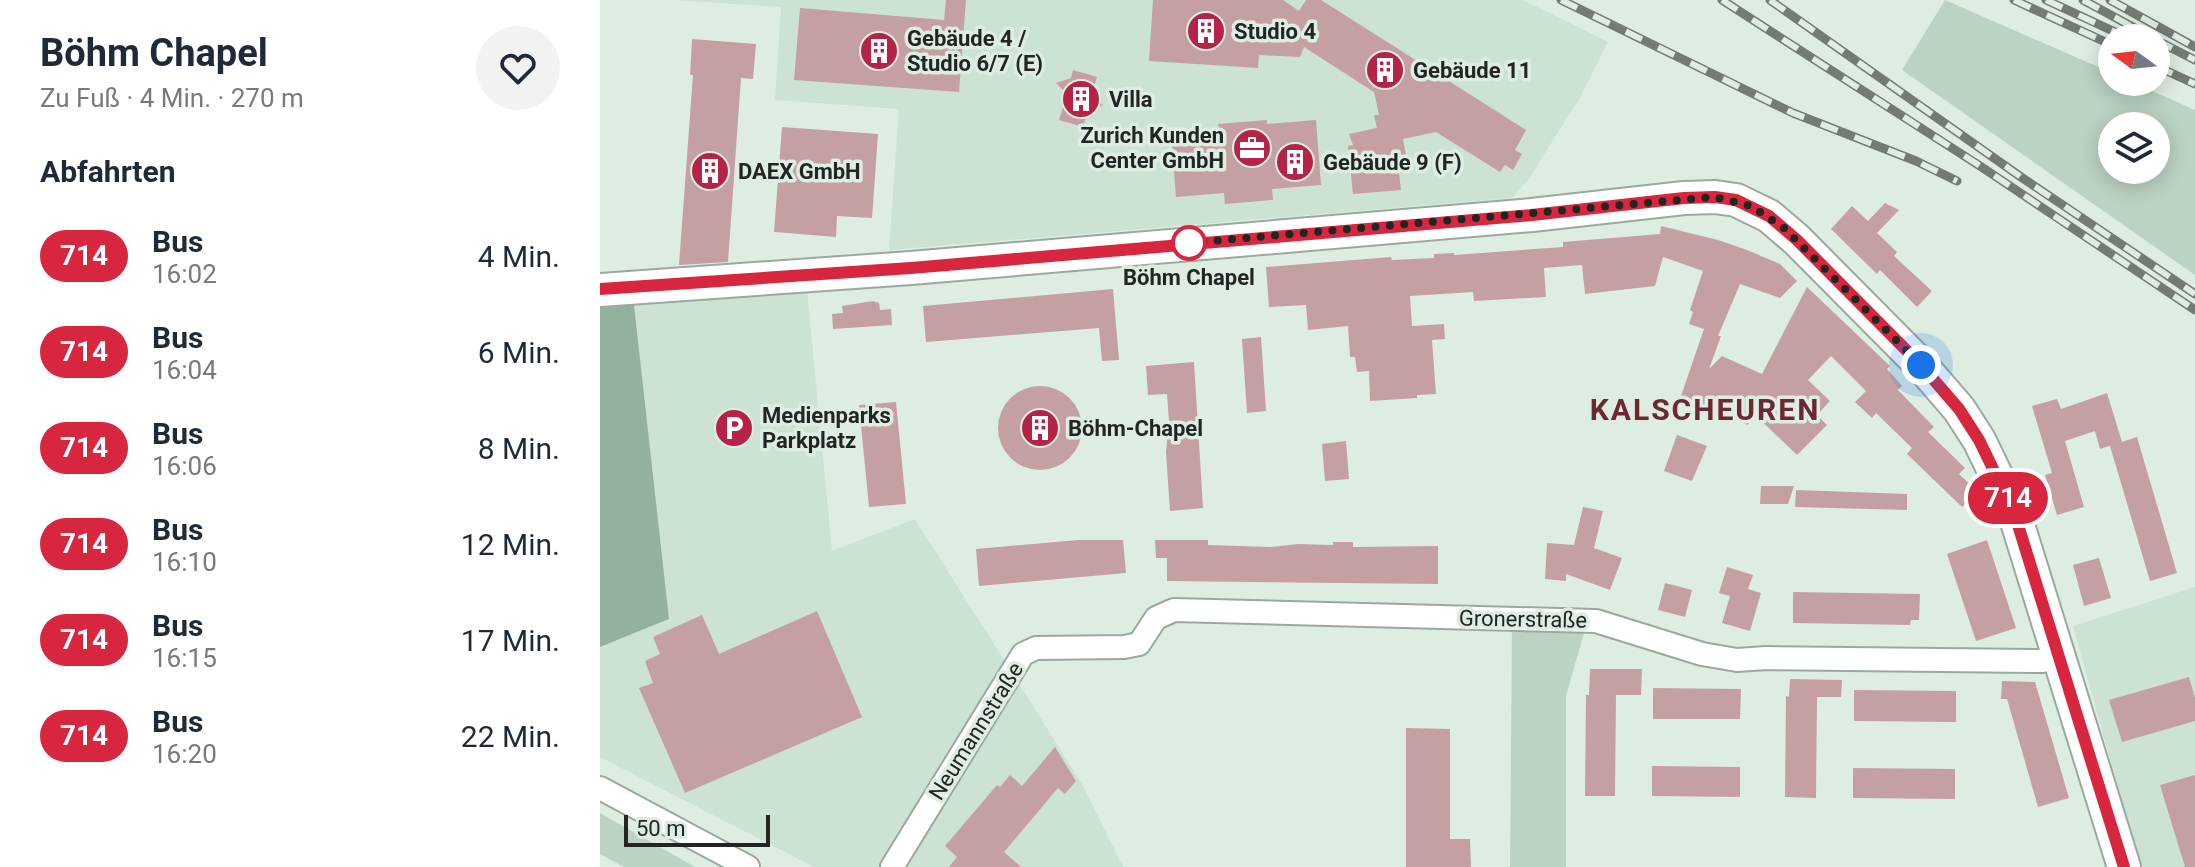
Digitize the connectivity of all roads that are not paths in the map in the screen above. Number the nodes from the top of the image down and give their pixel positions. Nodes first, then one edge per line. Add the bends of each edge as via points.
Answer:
1 (600, 290) edge
2 (1139, 644) joint
3 (2059, 655) junction
4 (600, 788) edge
5 (748, 867) edge
6 (892, 867) edge
7 (2124, 867) edge

1 - 3 street via 911,268 1684,198 1736,200 1769,216 1797,240 1959,409 2014,512
2 - 3 street, Gronerstraße via 1156,618 1174,610 1596,621 1737,660 2043,661
2 - 6 street, Neumannstraße via 1036,648 1023,654
3 - 7 street
4 - 5 street

